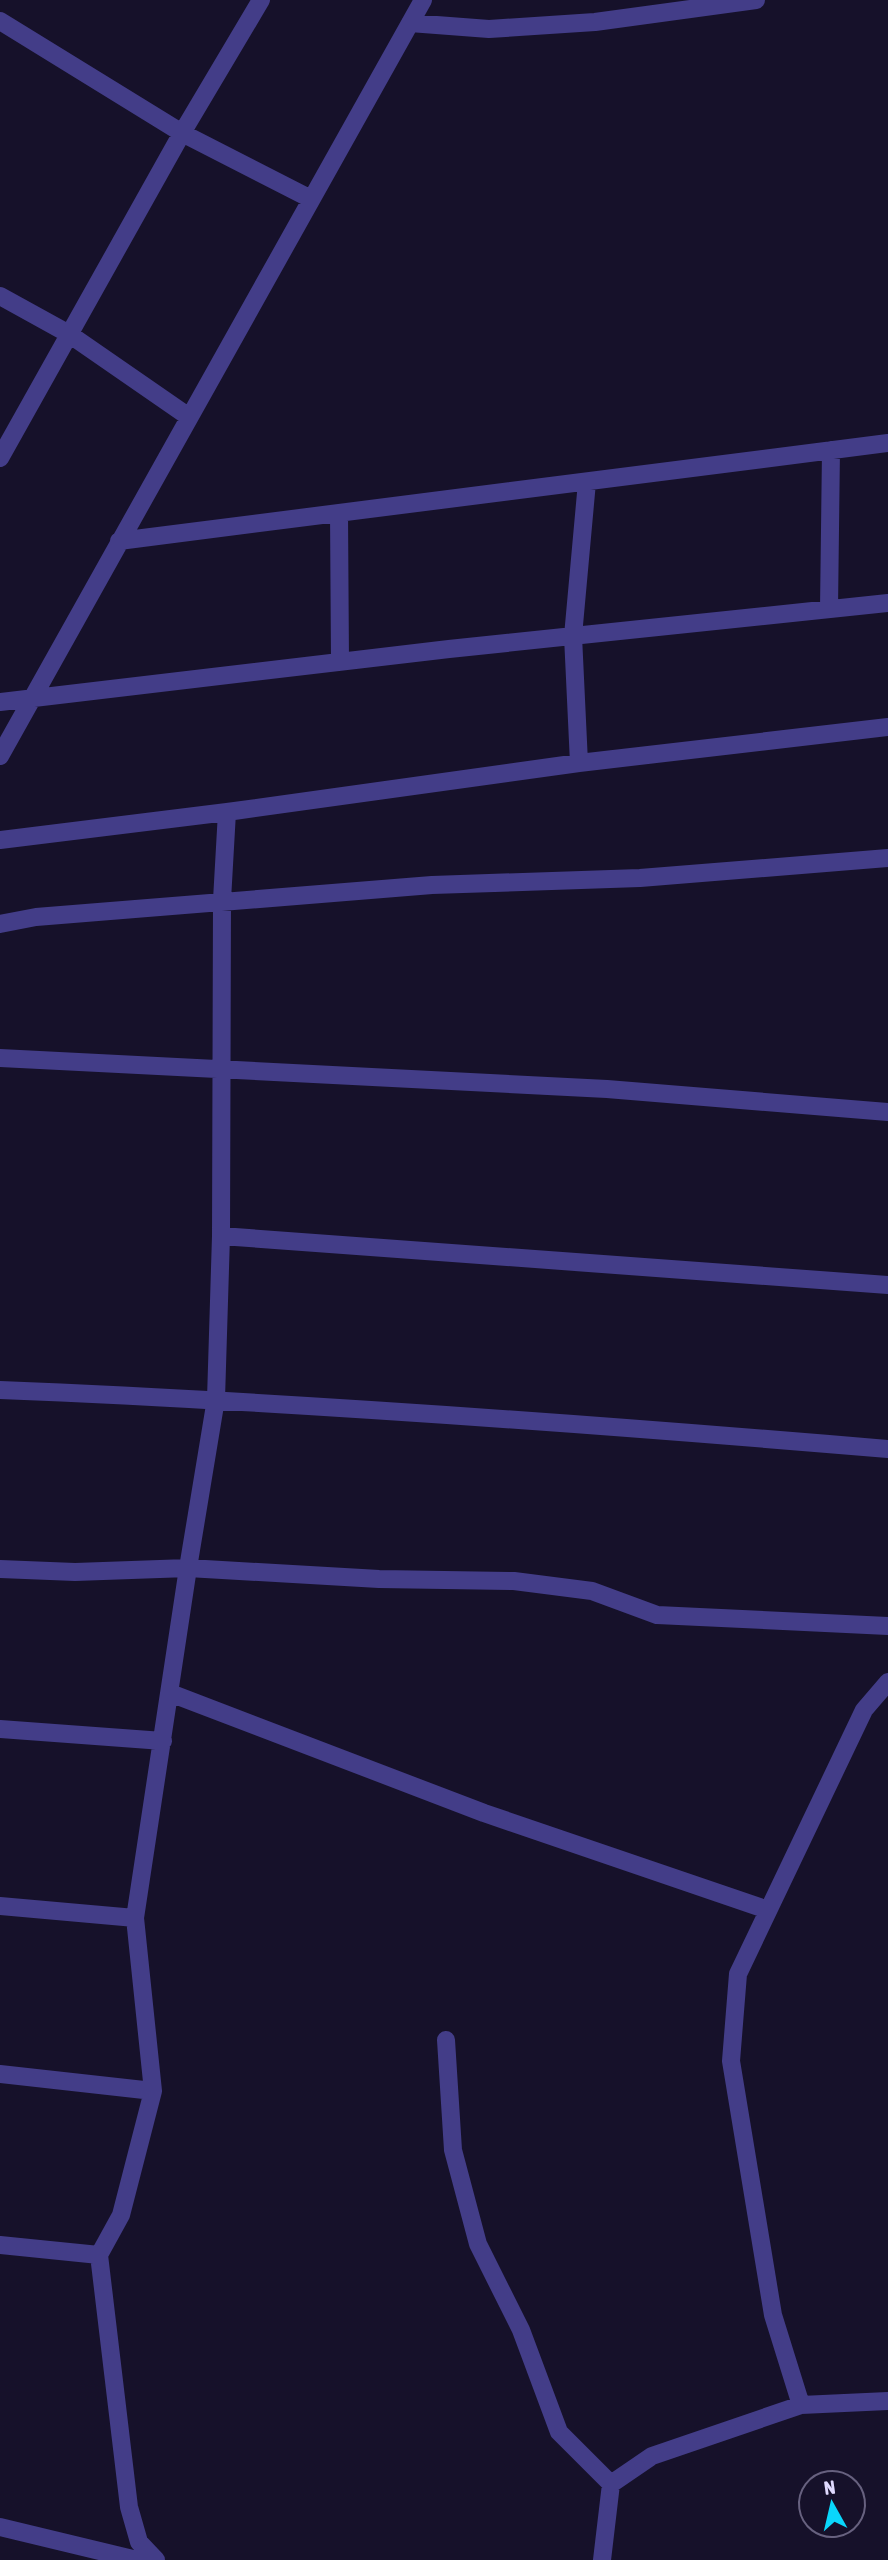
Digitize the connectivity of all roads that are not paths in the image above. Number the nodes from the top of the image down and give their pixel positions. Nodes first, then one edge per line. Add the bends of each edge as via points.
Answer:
1 (261, 0) edge
2 (423, 0) edge
3 (756, 0) edge
4 (0, 21) edge
5 (410, 23) junction
6 (181, 133) junction
7 (311, 199) junction
8 (0, 296) edge
9 (69, 334) junction
10 (189, 417) junction
11 (888, 443) edge
12 (831, 450) junction
13 (0, 458) edge
14 (587, 482) junction
15 (339, 513) junction
16 (119, 541) junction
17 (888, 603) edge
18 (829, 609) junction
19 (573, 636) junction
20 (340, 662) junction
21 (31, 699) junction
22 (0, 702) edge
23 (888, 727) edge
24 (0, 755) edge
25 (579, 763) junction
26 (227, 812) junction
27 (0, 840) edge
28 (888, 858) edge
29 (222, 900) junction
30 (0, 924) edge
31 (0, 1058) edge
32 (221, 1068) junction
33 (888, 1112) edge
34 (220, 1236) junction
35 (888, 1285) edge
36 (0, 1390) edge
37 (216, 1399) junction
38 (888, 1449) edge
39 (188, 1568) junction
40 (0, 1569) edge
41 (888, 1626) edge
42 (888, 1682) edge
43 (170, 1693) junction
44 (0, 1729) edge
45 (163, 1741) junction
46 (0, 1906) edge
47 (768, 1910) junction
48 (135, 1918) junction
49 (446, 2040) dead end
50 (0, 2074) edge
51 (153, 2091) junction
52 (0, 2245) edge
53 (99, 2255) junction
54 (888, 2401) edge
55 (801, 2404) junction
56 (611, 2484) junction
57 (0, 2527) edge
58 (136, 2560) edge
59 (156, 2560) edge
60 (602, 2560) edge

1 - 6 street
2 - 5 street
3 - 5 street via 595,22 489,29
4 - 6 street
5 - 7 street
6 - 7 street
6 - 9 street
7 - 10 street
8 - 9 street
9 - 10 street
9 - 13 street
10 - 16 street
11 - 12 street
12 - 14 street
12 - 18 street
14 - 15 street
14 - 19 street
15 - 16 street
15 - 20 street
16 - 21 street
17 - 18 street
18 - 19 street
19 - 20 street
19 - 25 street
20 - 21 street
21 - 22 street
21 - 24 street
23 - 25 street
25 - 26 street
26 - 27 street
26 - 29 street
28 - 29 street via 640,878 432,884
29 - 30 street
29 - 32 street
31 - 32 street
32 - 33 street via 607,1089
32 - 34 street
34 - 35 street
34 - 37 street
36 - 37 street
37 - 38 street
37 - 39 street
39 - 40 street
39 - 41 street via 514,1581 592,1591 657,1615
39 - 43 street
42 - 47 street via 864,1710
43 - 45 street
43 - 47 street via 484,1813
44 - 45 street
45 - 48 street
46 - 48 street
47 - 55 street via 738,1974 731,2061 774,2315
48 - 51 street
49 - 56 street via 453,2151 478,2244 521,2330 559,2432
50 - 51 street
51 - 53 street via 121,2215
52 - 53 street
53 - 59 street via 129,2507 139,2542
54 - 55 street
55 - 56 street via 652,2456
56 - 60 street
57 - 58 street

